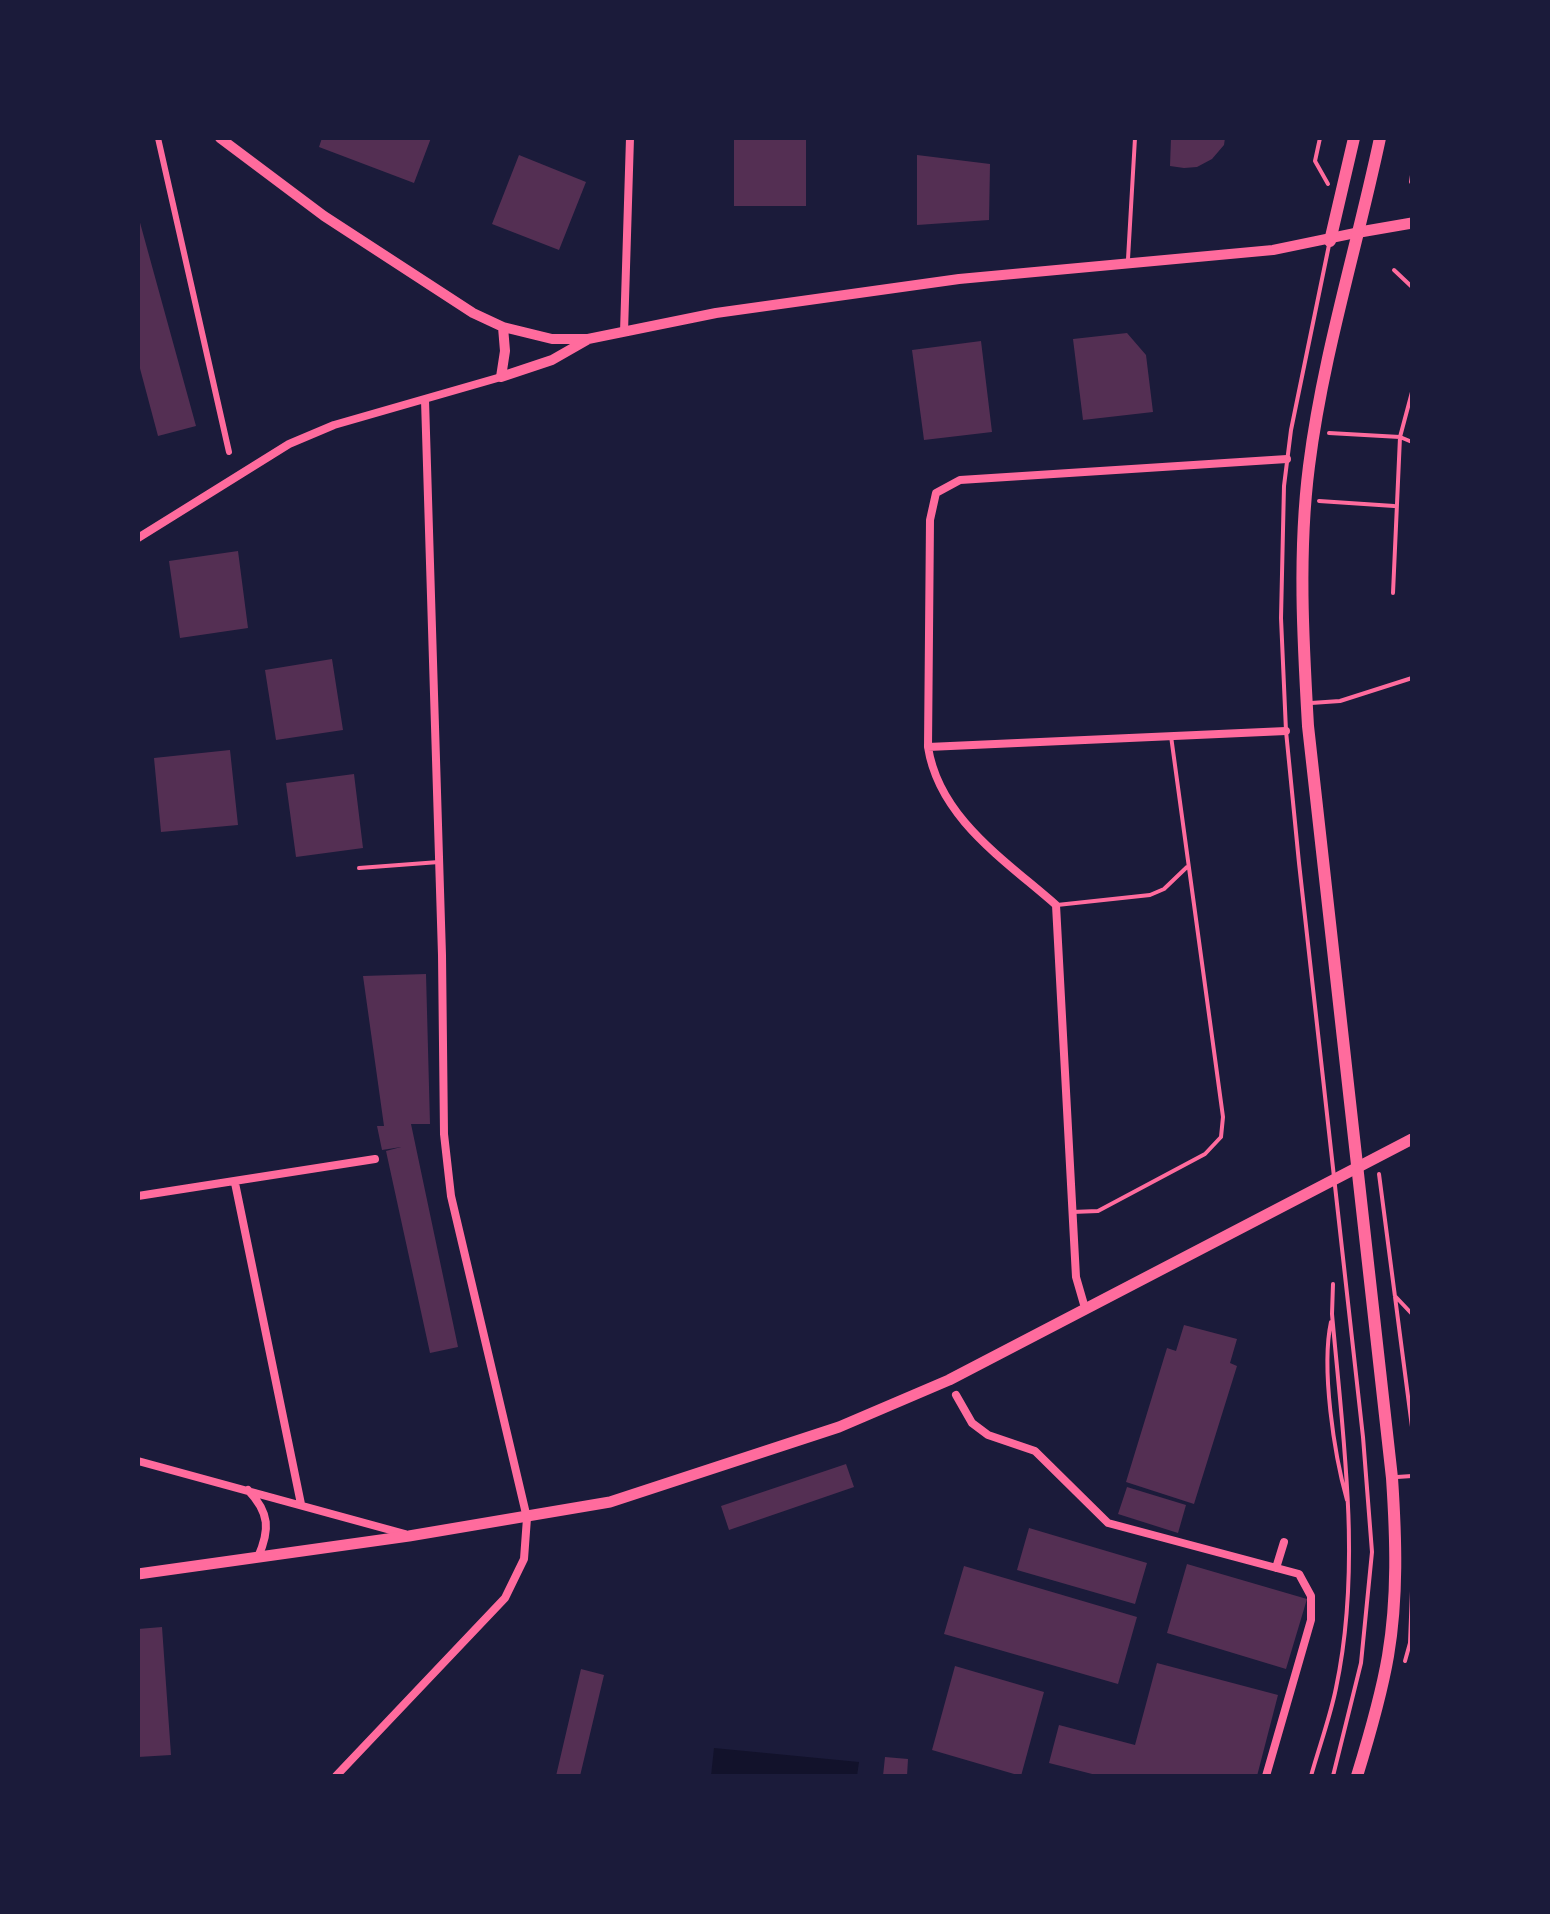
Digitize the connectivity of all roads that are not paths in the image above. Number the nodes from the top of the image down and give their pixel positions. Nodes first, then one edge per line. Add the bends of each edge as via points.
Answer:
1 (158, 138) edge
2 (220, 138) edge
3 (630, 138) edge
4 (1134, 138) edge
5 (1354, 138) edge
6 (1380, 138) edge
7 (1412, 223) edge
8 (1360, 232) junction
9 (1330, 240) junction
10 (1128, 264) junction
11 (503, 327) junction
12 (624, 332) junction
13 (588, 339) junction
14 (502, 377) junction
15 (424, 400) junction
16 (229, 452) dead end
17 (1287, 460) junction
18 (138, 538) edge
19 (1412, 678) edge
20 (1306, 704) junction
21 (1286, 731) junction
22 (1171, 736) junction
23 (928, 747) junction
24 (439, 862) junction
25 (1186, 866) junction
26 (359, 868) dead end
27 (1056, 905) junction
28 (1412, 1139) edge
29 (376, 1159) dead end
30 (1357, 1168) junction
31 (1334, 1179) junction
32 (235, 1183) junction
33 (138, 1196) edge
34 (1072, 1212) junction
35 (1085, 1308) junction
36 (956, 1395) dead end
37 (138, 1461) edge
38 (1412, 1476) edge
39 (1392, 1478) junction
40 (247, 1489) junction
41 (301, 1504) junction
42 (527, 1518) junction
43 (409, 1536) junction
44 (1284, 1542) dead end
45 (258, 1558) junction
46 (1276, 1568) junction
47 (138, 1574) edge
48 (336, 1776) edge
49 (1266, 1776) edge
50 (1332, 1776) edge
51 (1356, 1776) edge

1 - 16 street
2 - 11 street via 324,216
3 - 12 street
4 - 10 lane
5 - 9 main road
6 - 8 main road
7 - 8 main road
8 - 9 street
8 - 20 main road via 1305,500
9 - 10 street
9 - 17 lane
10 - 12 street via 940,282
11 - 13 street via 552,339
11 - 14 street
12 - 13 street
13 - 14 street
14 - 15 street
15 - 18 street via 288,444
15 - 24 street
17 - 21 lane via 1281,618
17 - 23 street via 960,480 936,492 930,520
19 - 20 lane via 1340,702
20 - 30 main road
21 - 22 street
21 - 31 lane
22 - 23 street
22 - 25 lane
23 - 27 street via 931,770 960,820
24 - 26 lane
24 - 42 street via 451,1196
25 - 27 lane via 1150,895
25 - 34 lane via 1221,1137 1205,1154 1098,1211
27 - 34 street
28 - 30 main road
29 - 32 street
30 - 31 main road
30 - 39 main road
31 - 35 main road
31 - 50 lane via 1372,1552 1362,1663
32 - 33 street
32 - 41 street
34 - 35 street
35 - 42 main road via 950,1380 839,1427 610,1502
36 - 46 street via 972,1422 988,1435 1035,1451 1108,1524
37 - 40 street
38 - 39 lane
39 - 51 main road via 1396,1554 1388,1654
40 - 41 street
40 - 45 street via 268,1522
41 - 43 street
42 - 43 main road
42 - 48 street via 524,1558 505,1598
43 - 45 main road
44 - 46 street
45 - 47 main road
46 - 49 street via 1300,1574 1311,1596 1311,1620

